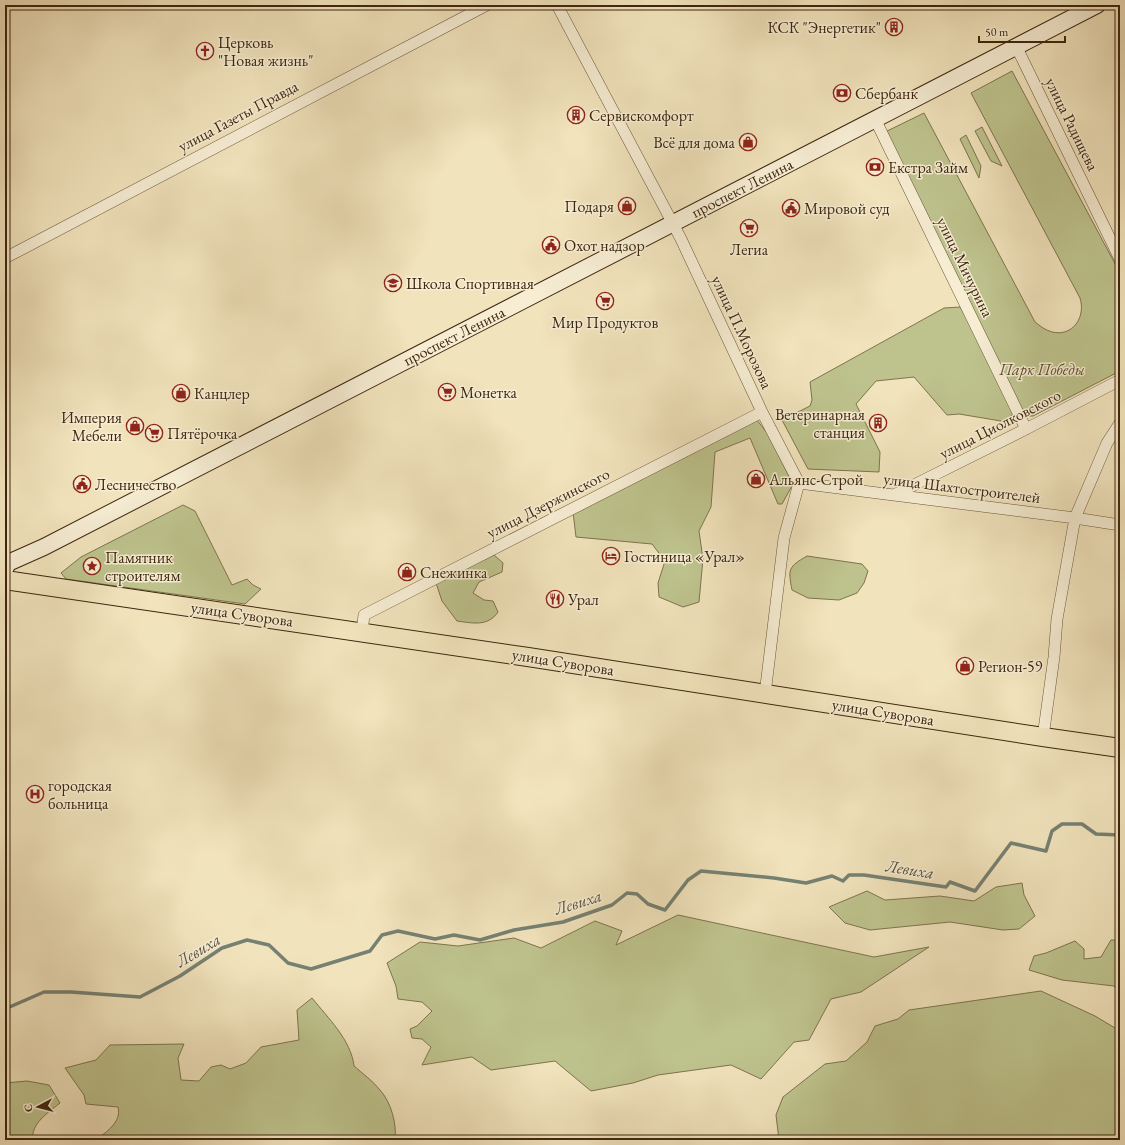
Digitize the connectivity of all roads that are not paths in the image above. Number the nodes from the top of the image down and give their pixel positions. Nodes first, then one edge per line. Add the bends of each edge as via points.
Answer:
1 (488, 5) edge
2 (556, 5) edge
3 (1097, 5) edge
4 (1016, 46) junction
5 (875, 119) junction
6 (673, 223) junction
7 (5, 258) edge
8 (1120, 259) edge
9 (1120, 380) edge
10 (762, 412) junction
11 (1120, 423) edge
12 (1026, 429) junction
13 (799, 483) junction
14 (894, 495) junction
15 (1075, 518) junction
16 (1120, 525) edge
17 (5, 569) edge
18 (5, 580) edge
19 (362, 632) junction
20 (765, 694) junction
21 (1043, 737) junction
22 (1120, 748) edge

1 - 7 street, улица Газеты Правда
2 - 6 street, улица П.Морозова
3 - 4 main road, проспект Ленина
4 - 5 main road, проспект Ленина
4 - 8 street, улица Радищева
5 - 6 main road, проспект Ленина
5 - 12 street, улица Мичурина
6 - 10 street, улица П.Морозова
6 - 17 main road, проспект Ленина via 44,547 8,563
9 - 12 street, улица Циолковского
10 - 13 street, улица П.Морозова
10 - 19 street, улица Дзержинского via 364,615
11 - 15 street via 1107,443
12 - 14 street, улица Циолковского
13 - 14 street, улица Шахтостроителей
13 - 20 street via 784,538
14 - 15 street, улица Шахтостроителей
15 - 16 street, улица Шахтостроителей
15 - 21 street via 1057,619
18 - 19 main road, улица Суворова
19 - 20 main road, улица Суворова
20 - 21 main road, улица Суворова
21 - 22 main road, улица Суворова

